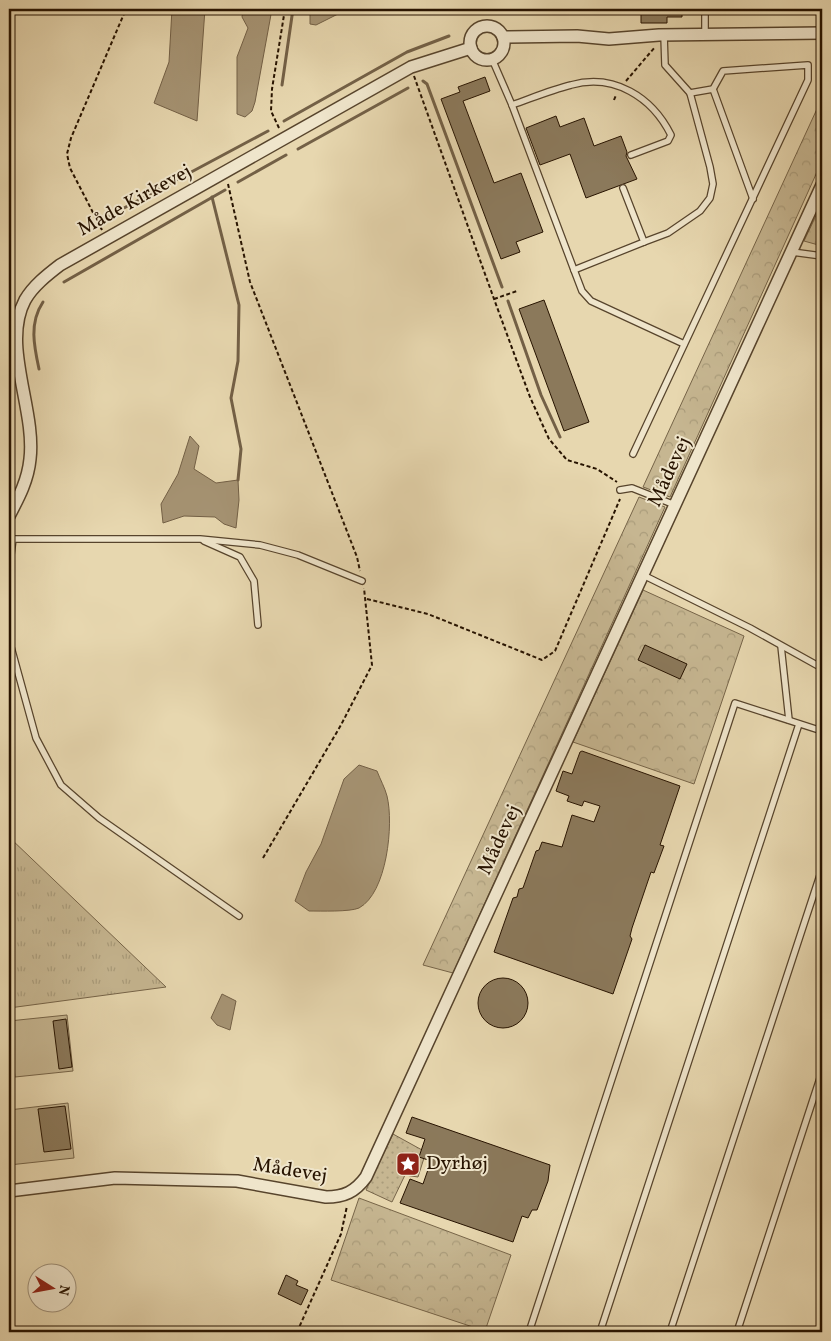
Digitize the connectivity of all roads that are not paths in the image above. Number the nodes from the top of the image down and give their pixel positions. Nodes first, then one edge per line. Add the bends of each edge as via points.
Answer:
1 (705, 9) edge
2 (705, 30) junction
3 (822, 33) edge
4 (746, 34) junction
5 (661, 35) junction
6 (577, 36) junction
7 (503, 37) junction
8 (471, 48) junction
9 (492, 59) junction
10 (713, 89) junction
11 (690, 93) junction
12 (512, 105) junction
13 (631, 155) dead end
14 (822, 185) edge
15 (623, 188) dead end
16 (753, 199) junction
17 (644, 242) junction
18 (792, 252) junction
19 (822, 256) edge
20 (574, 270) junction
21 (684, 344) junction
22 (633, 454) dead end
23 (620, 490) road end
24 (675, 505) junction
25 (9, 516) edge
26 (11, 537) edge
27 (200, 539) junction
28 (9, 570) edge
29 (642, 575) junction
30 (362, 581) road end
31 (258, 625) dead end
32 (9, 627) edge
33 (781, 646) junction
34 (822, 668) edge
35 (789, 720) junction
36 (799, 724) junction
37 (822, 732) edge
38 (822, 868) edge
39 (238, 916) dead end
40 (822, 1072) edge
41 (9, 1191) edge
42 (530, 1332) edge
43 (600, 1332) edge
44 (670, 1332) edge
45 (737, 1332) edge

1 - 2 lane
2 - 4 street
2 - 6 street via 623,31
3 - 4 street
4 - 5 street
5 - 6 street via 609,39
5 - 11 lane via 665,65
6 - 7 street
7 - 8 street via 496,28 479,28 471,36
7 - 9 street via 502,50
8 - 9 street via 477,56
8 - 25 street, Måde Kirkevej via 411,67 60,265 40,281 19,314 16,337 30,422 30,458 25,484
9 - 12 lane
10 - 11 lane
10 - 16 lane
10 - 16 lane via 723,71 808,65 808,80
11 - 17 lane via 710,166 713,184 710,198 700,211 668,233
12 - 13 lane via 572,85 588,83 621,87 644,99 656,110 672,135 668,141
12 - 20 lane
14 - 18 street, Mådevej
15 - 17 lane
16 - 21 lane
17 - 20 lane
18 - 19 lane
18 - 24 street, Mådevej
20 - 21 lane via 582,292 591,301
21 - 22 lane
23 - 24 lane via 632,488
24 - 29 street, Mådevej
26 - 27 lane
26 - 28 lane
27 - 30 lane via 260,545 298,555
27 - 31 lane via 240,557 254,581
29 - 33 lane
29 - 41 street, Mådevej via 366,1177 349,1193 338,1197 237,1181 115,1178
32 - 39 lane via 11,647 36,738 61,786 99,818
33 - 34 lane
33 - 35 lane
35 - 36 lane
35 - 42 lane via 735,703
36 - 37 lane
36 - 43 lane
38 - 44 lane
40 - 45 lane

